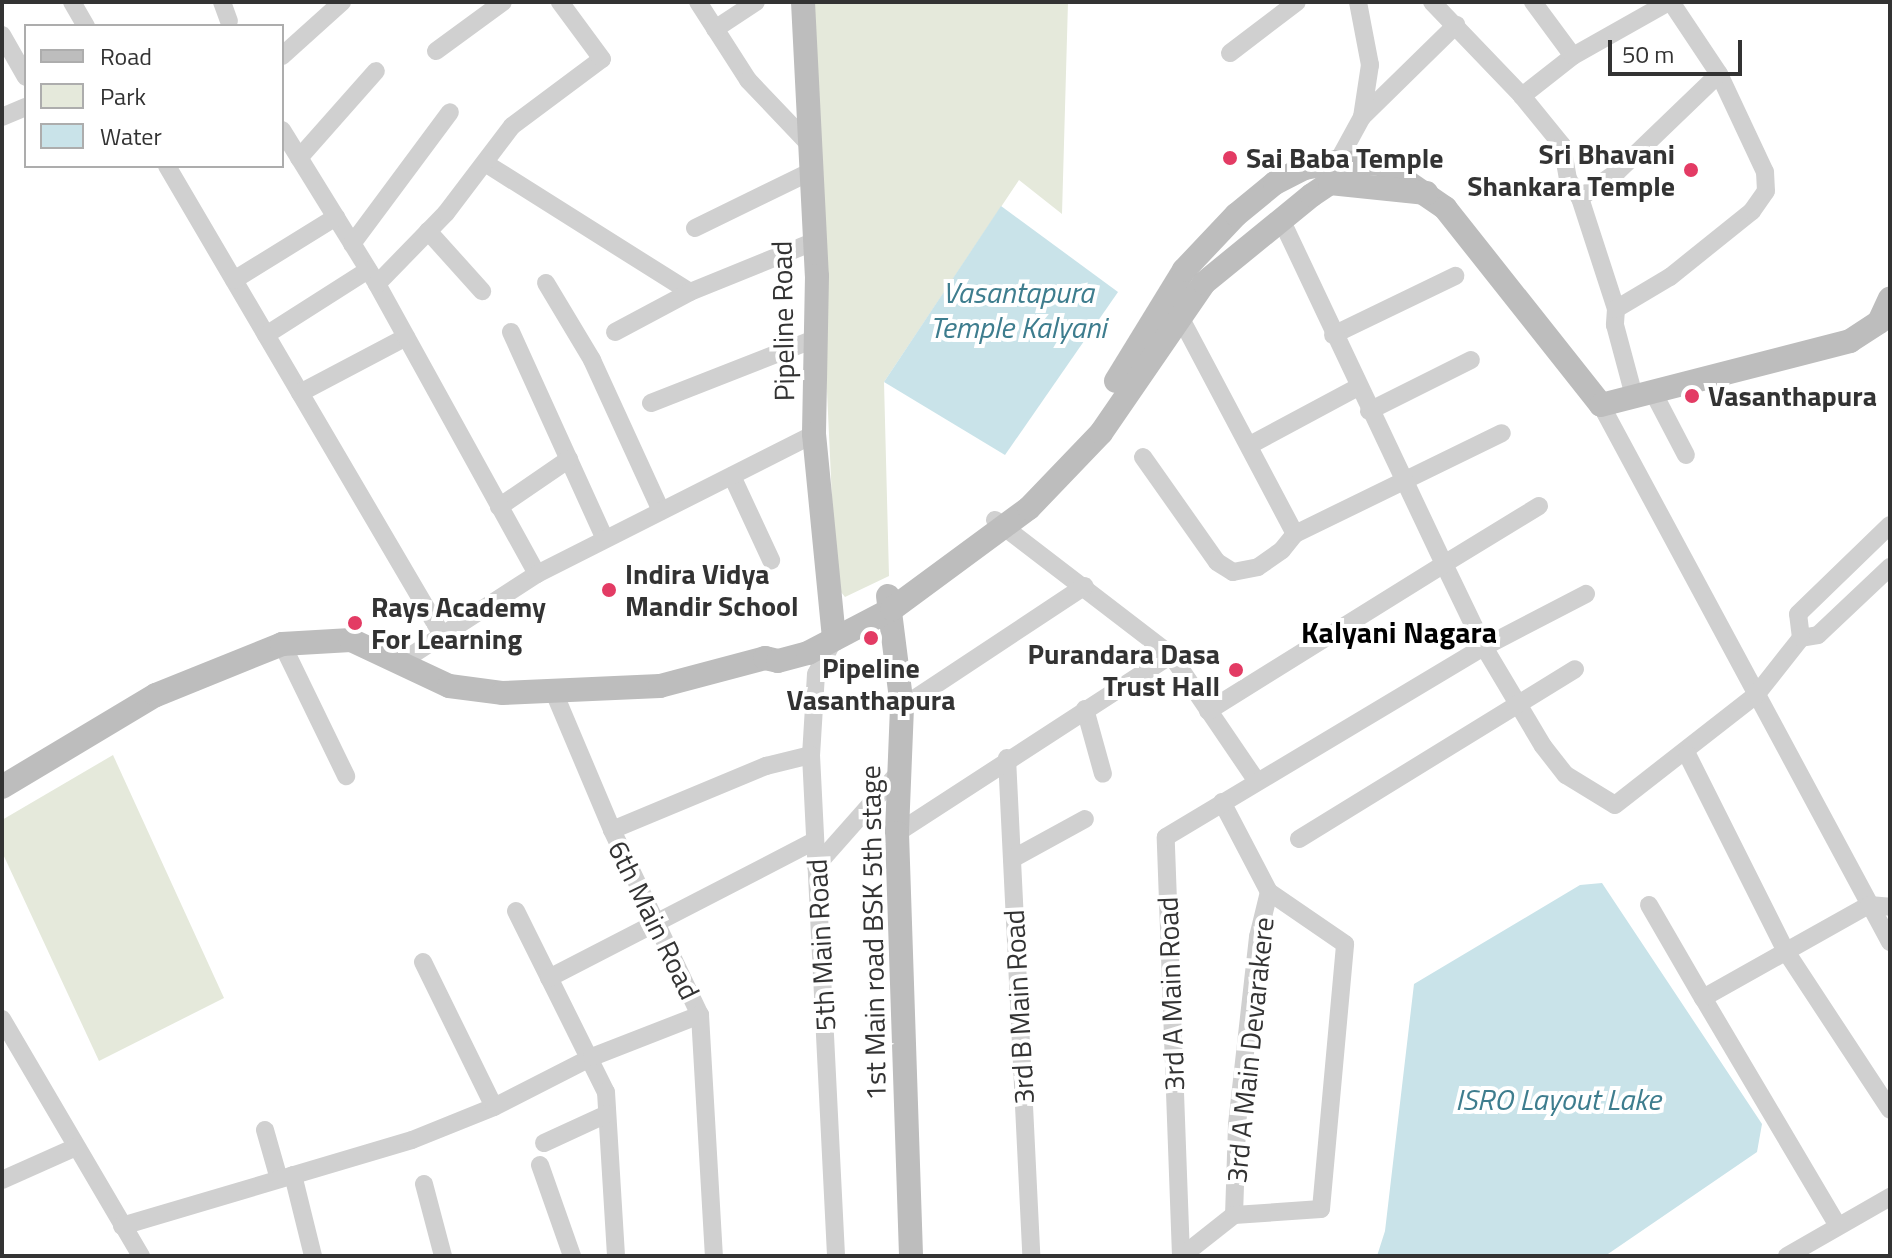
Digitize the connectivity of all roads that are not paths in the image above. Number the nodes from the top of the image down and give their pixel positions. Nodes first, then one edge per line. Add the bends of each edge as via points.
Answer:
1 (72, 2) edge
2 (222, 2) edge
3 (342, 2) edge
4 (503, 2) edge
5 (560, 2) edge
6 (698, 2) edge
7 (756, 2) edge
8 (803, 2) edge
9 (1297, 2) edge
10 (1355, 2) edge
11 (1432, 2) edge
12 (1533, 2) edge
13 (1670, 2) edge
14 (85, 24) edge
15 (226, 24) edge
16 (1456, 25) junction
17 (715, 29) junction
18 (2, 35) edge
19 (436, 51) dead end
20 (1230, 53) dead end
21 (284, 54) edge
22 (1573, 56) junction
23 (376, 71) dead end
24 (24, 74) edge
25 (1719, 74) junction
26 (1522, 96) junction
27 (24, 108) edge
28 (450, 112) dead end
29 (2, 117) edge
30 (1362, 117) junction
31 (284, 133) edge
32 (809, 144) junction
33 (299, 158) junction
34 (485, 163) junction
35 (168, 168) edge
36 (810, 172) junction
37 (1332, 172) junction
38 (1580, 198) junction
39 (336, 217) junction
40 (1282, 221) junction
41 (695, 228) dead end
42 (428, 231) junction
43 (813, 242) junction
44 (352, 244) junction
45 (1455, 276) dead end
46 (372, 277) junction
47 (1194, 277) junction
48 (234, 280) junction
49 (546, 283) dead end
50 (482, 291) dead end
51 (690, 292) junction
52 (1890, 298) edge
53 (1616, 309) junction
54 (1180, 317) junction
55 (1884, 330) edge
56 (511, 332) dead end
57 (615, 332) dead end
58 (266, 335) junction
59 (1333, 335) junction
60 (406, 337) junction
61 (817, 338) junction
62 (1471, 360) dead end
63 (1358, 387) junction
64 (300, 393) junction
65 (1644, 394) junction
66 (651, 403) dead end
67 (1601, 405) junction
68 (1369, 411) junction
69 (1502, 433) dead end
70 (814, 434) junction
71 (1250, 445) junction
72 (1686, 455) dead end
73 (1143, 457) dead end
74 (569, 459) junction
75 (732, 476) junction
76 (1405, 484) junction
77 (1539, 506) dead end
78 (499, 507) junction
79 (661, 511) junction
80 (1000, 523) junction
81 (1890, 525) edge
82 (1295, 534) junction
83 (605, 539) junction
84 (771, 560) dead end
85 (1444, 564) junction
86 (1888, 573) edge
87 (537, 574) junction
88 (1085, 586) junction
89 (1586, 594) dead end
90 (890, 601) junction
91 (833, 632) junction
92 (442, 635) junction
93 (1801, 638) junction
94 (282, 644) junction
95 (1484, 647) junction
96 (1171, 655) junction
97 (401, 662) junction
98 (1575, 669) dead end
99 (553, 690) junction
100 (1756, 695) junction
101 (1516, 701) junction
102 (902, 707) junction
103 (1085, 709) junction
104 (1208, 711) junction
105 (1687, 754) junction
106 (811, 755) junction
107 (1007, 758) junction
108 (900, 771) junction
109 (1103, 774) dead end
110 (346, 776) dead end
111 (1256, 780) junction
112 (2, 787) edge
113 (1222, 802) junction
114 (1085, 819) dead end
115 (612, 830) junction
116 (897, 833) junction
117 (1299, 839) dead end
118 (815, 841) junction
119 (1012, 859) junction
120 (816, 866) junction
121 (1269, 892) junction
122 (1649, 905) dead end
123 (1869, 905) junction
124 (1890, 907) edge
125 (516, 911) dead end
126 (657, 918) junction
127 (1890, 942) edge
128 (1785, 950) junction
129 (423, 962) dead end
130 (549, 978) junction
131 (1703, 998) junction
132 (700, 1015) junction
133 (2, 1019) edge
134 (8, 1044) edge
135 (592, 1057) junction
136 (494, 1107) junction
137 (1890, 1110) edge
138 (607, 1114) junction
139 (265, 1130) dead end
140 (544, 1143) dead end
141 (76, 1147) junction
142 (540, 1165) dead end
143 (286, 1177) junction
144 (2, 1180) edge
145 (424, 1184) dead end
146 (1890, 1197) edge
147 (1234, 1215) junction
148 (122, 1226) junction
149 (1838, 1226) junction
150 (1790, 1255) edge
151 (141, 1256) edge
152 (313, 1256) edge
153 (443, 1256) edge
154 (572, 1256) edge
155 (616, 1256) edge
156 (714, 1256) edge
157 (836, 1256) edge
158 (911, 1256) edge
159 (1031, 1256) edge
160 (1182, 1256) edge

1 - 14 street
2 - 15 street
3 - 21 street
4 - 19 street
5 - 34 street via 602,59 512,126
6 - 17 street
7 - 17 street
8 - 32 main road, Pipeline Road
9 - 20 street
10 - 30 street via 1370,65
11 - 16 street
12 - 22 street
13 - 22 street
13 - 25 street
16 - 26 street
16 - 30 street
17 - 32 street via 748,80
18 - 24 street
22 - 26 street
23 - 33 street
25 - 38 street via 1617,172
25 - 53 street via 1765,172 1766,191 1752,211 1670,277
26 - 38 street via 1562,145 1568,179
27 - 29 street
28 - 44 street
30 - 37 street
31 - 33 street
32 - 36 main road, Pipeline Road
33 - 39 street
34 - 42 street
34 - 51 street
35 - 48 street
36 - 41 street
36 - 43 main road, Pipeline Road
37 - 40 main road
37 - 47 main road via 1305,168 1275,183
37 - 67 main road via 1381,164 1445,208
38 - 53 street
39 - 44 street
39 - 48 street
40 - 47 main road
40 - 59 street
42 - 46 street
42 - 50 street
43 - 51 street
43 - 61 main road, Pipeline Road
44 - 46 street
45 - 59 street
46 - 58 street
46 - 60 street
47 - 54 main road
47 - 80 main road via 1081,435
48 - 58 street
49 - 79 street via 592,360
51 - 57 street
52 - 55 main road
53 - 65 street via 1615,325
54 - 71 street
54 - 80 main road via 1101,433
55 - 65 main road
56 - 74 street
58 - 64 street
59 - 63 street
60 - 64 street
60 - 78 street
61 - 66 street
61 - 70 main road, Pipeline Road
62 - 68 street
63 - 68 street
63 - 71 street
64 - 92 street
65 - 67 main road
65 - 72 street
67 - 100 street
68 - 76 street
69 - 76 street
70 - 75 street
70 - 91 main road, Pipeline Road
71 - 82 street
73 - 82 street via 1217,562 1233,572 1258,567
74 - 78 street
74 - 83 street
75 - 79 street
75 - 84 street
76 - 82 street
76 - 85 street
77 - 85 street
78 - 87 street
79 - 83 street
80 - 88 street
80 - 90 main road
81 - 93 street via 1798,614
83 - 87 street
85 - 95 street
85 - 104 street
86 - 93 street via 1818,635
87 - 92 street
88 - 96 street
88 - 102 street
89 - 95 street, 3rd A Main Road
90 - 91 main road
90 - 102 main road, 1st Main road BSK 5th stage
91 - 99 main road via 765,658 660,686
91 - 106 street, 5th Main Road via 816,674
92 - 97 street
93 - 100 street
94 - 97 main road via 351,640
94 - 110 street
94 - 112 main road via 156,695
95 - 101 street
95 - 111 street, 3rd A Main Road
96 - 103 street
96 - 104 street
97 - 99 main road via 449,686 502,693
98 - 101 street
99 - 115 street, 6th Main Road
100 - 105 street
100 - 123 street
101 - 105 street via 1566,775 1615,805
101 - 117 street
102 - 108 main road, 1st Main road BSK 5th stage
103 - 107 street
103 - 109 street
104 - 111 street
105 - 128 street
106 - 115 street via 766,766
106 - 118 street, 5th Main Road
107 - 116 street
107 - 119 street, 3rd B Main Road
108 - 116 main road, 1st Main road BSK 5th stage
108 - 120 street
111 - 113 street, 3rd A Main Road
113 - 121 street, 3rd A Main Devarakere
113 - 160 street, 3rd A Main Road via 1166,837
114 - 119 street
115 - 126 street, 6th Main Road
116 - 158 main road, 1st Main road BSK 5th stage
118 - 120 street, 5th Main Road
118 - 126 street
119 - 159 street, 3rd B Main Road
120 - 157 street, 5th Main Road
121 - 147 street, 3rd A Main Devarakere via 1258,937 1237,1125
121 - 147 street via 1345,944 1321,1209
122 - 131 street
123 - 124 street
123 - 127 street
123 - 128 street
125 - 130 street
126 - 130 street
126 - 132 street, 6th Main Road
128 - 131 street
128 - 137 street
129 - 136 street
130 - 135 street
131 - 149 street
132 - 135 street
132 - 156 street, 6th Main Road
133 - 134 street
134 - 141 street
135 - 136 street
135 - 138 street
136 - 143 street via 412,1140
138 - 140 street
138 - 155 street
139 - 143 street
141 - 144 street
141 - 148 street
142 - 154 street
143 - 148 street
143 - 152 street
145 - 153 street
146 - 149 street
147 - 160 street
148 - 151 street
149 - 150 street

